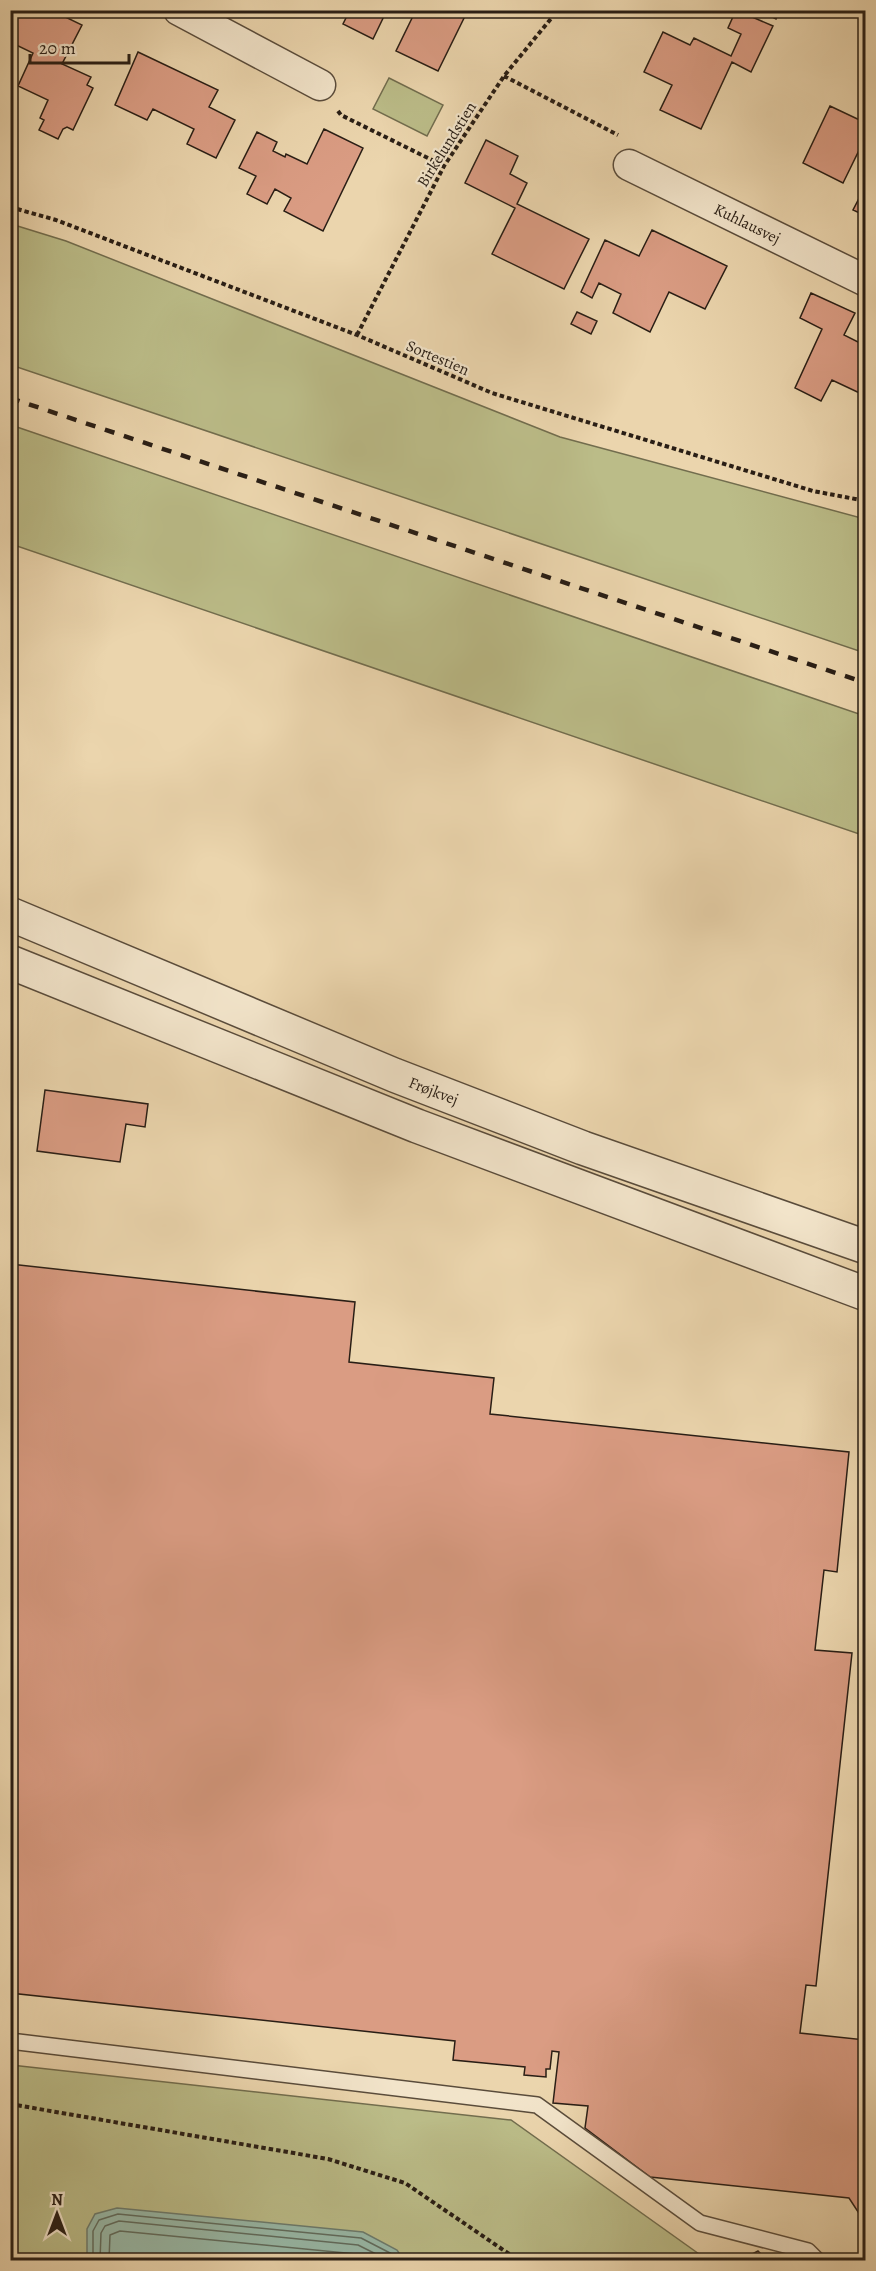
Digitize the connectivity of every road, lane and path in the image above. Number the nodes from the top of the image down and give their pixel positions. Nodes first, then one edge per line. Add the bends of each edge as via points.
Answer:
1 (179, 10) edge
2 (558, 10) edge
3 (504, 76) junction
4 (320, 85) joint
5 (629, 165) joint
6 (444, 166) junction
7 (10, 207) edge
8 (866, 281) edge
9 (357, 335) junction
10 (866, 501) edge
11 (10, 914) edge
12 (10, 962) edge
13 (866, 1247) edge
14 (866, 1294) edge
15 (10, 2041) edge
16 (10, 2104) edge
17 (518, 2260) edge
18 (817, 2260) edge

1 - 4 street
2 - 3 path, Birkelundstien
3 - 5 path via 617,134
3 - 6 path, Birkelundstien
4 - 6 path via 341,115
5 - 8 street, Kuhlausvej
6 - 9 path, Birkelundstien
7 - 9 path, Sortestien via 56,220
9 - 10 path, Sortestien via 492,393 813,491
11 - 13 street, Frøjkvej via 406,1079 583,1148
12 - 14 street via 417,1126
15 - 18 lane via 537,2105 700,2223 808,2251
16 - 17 path via 328,2159 405,2183

